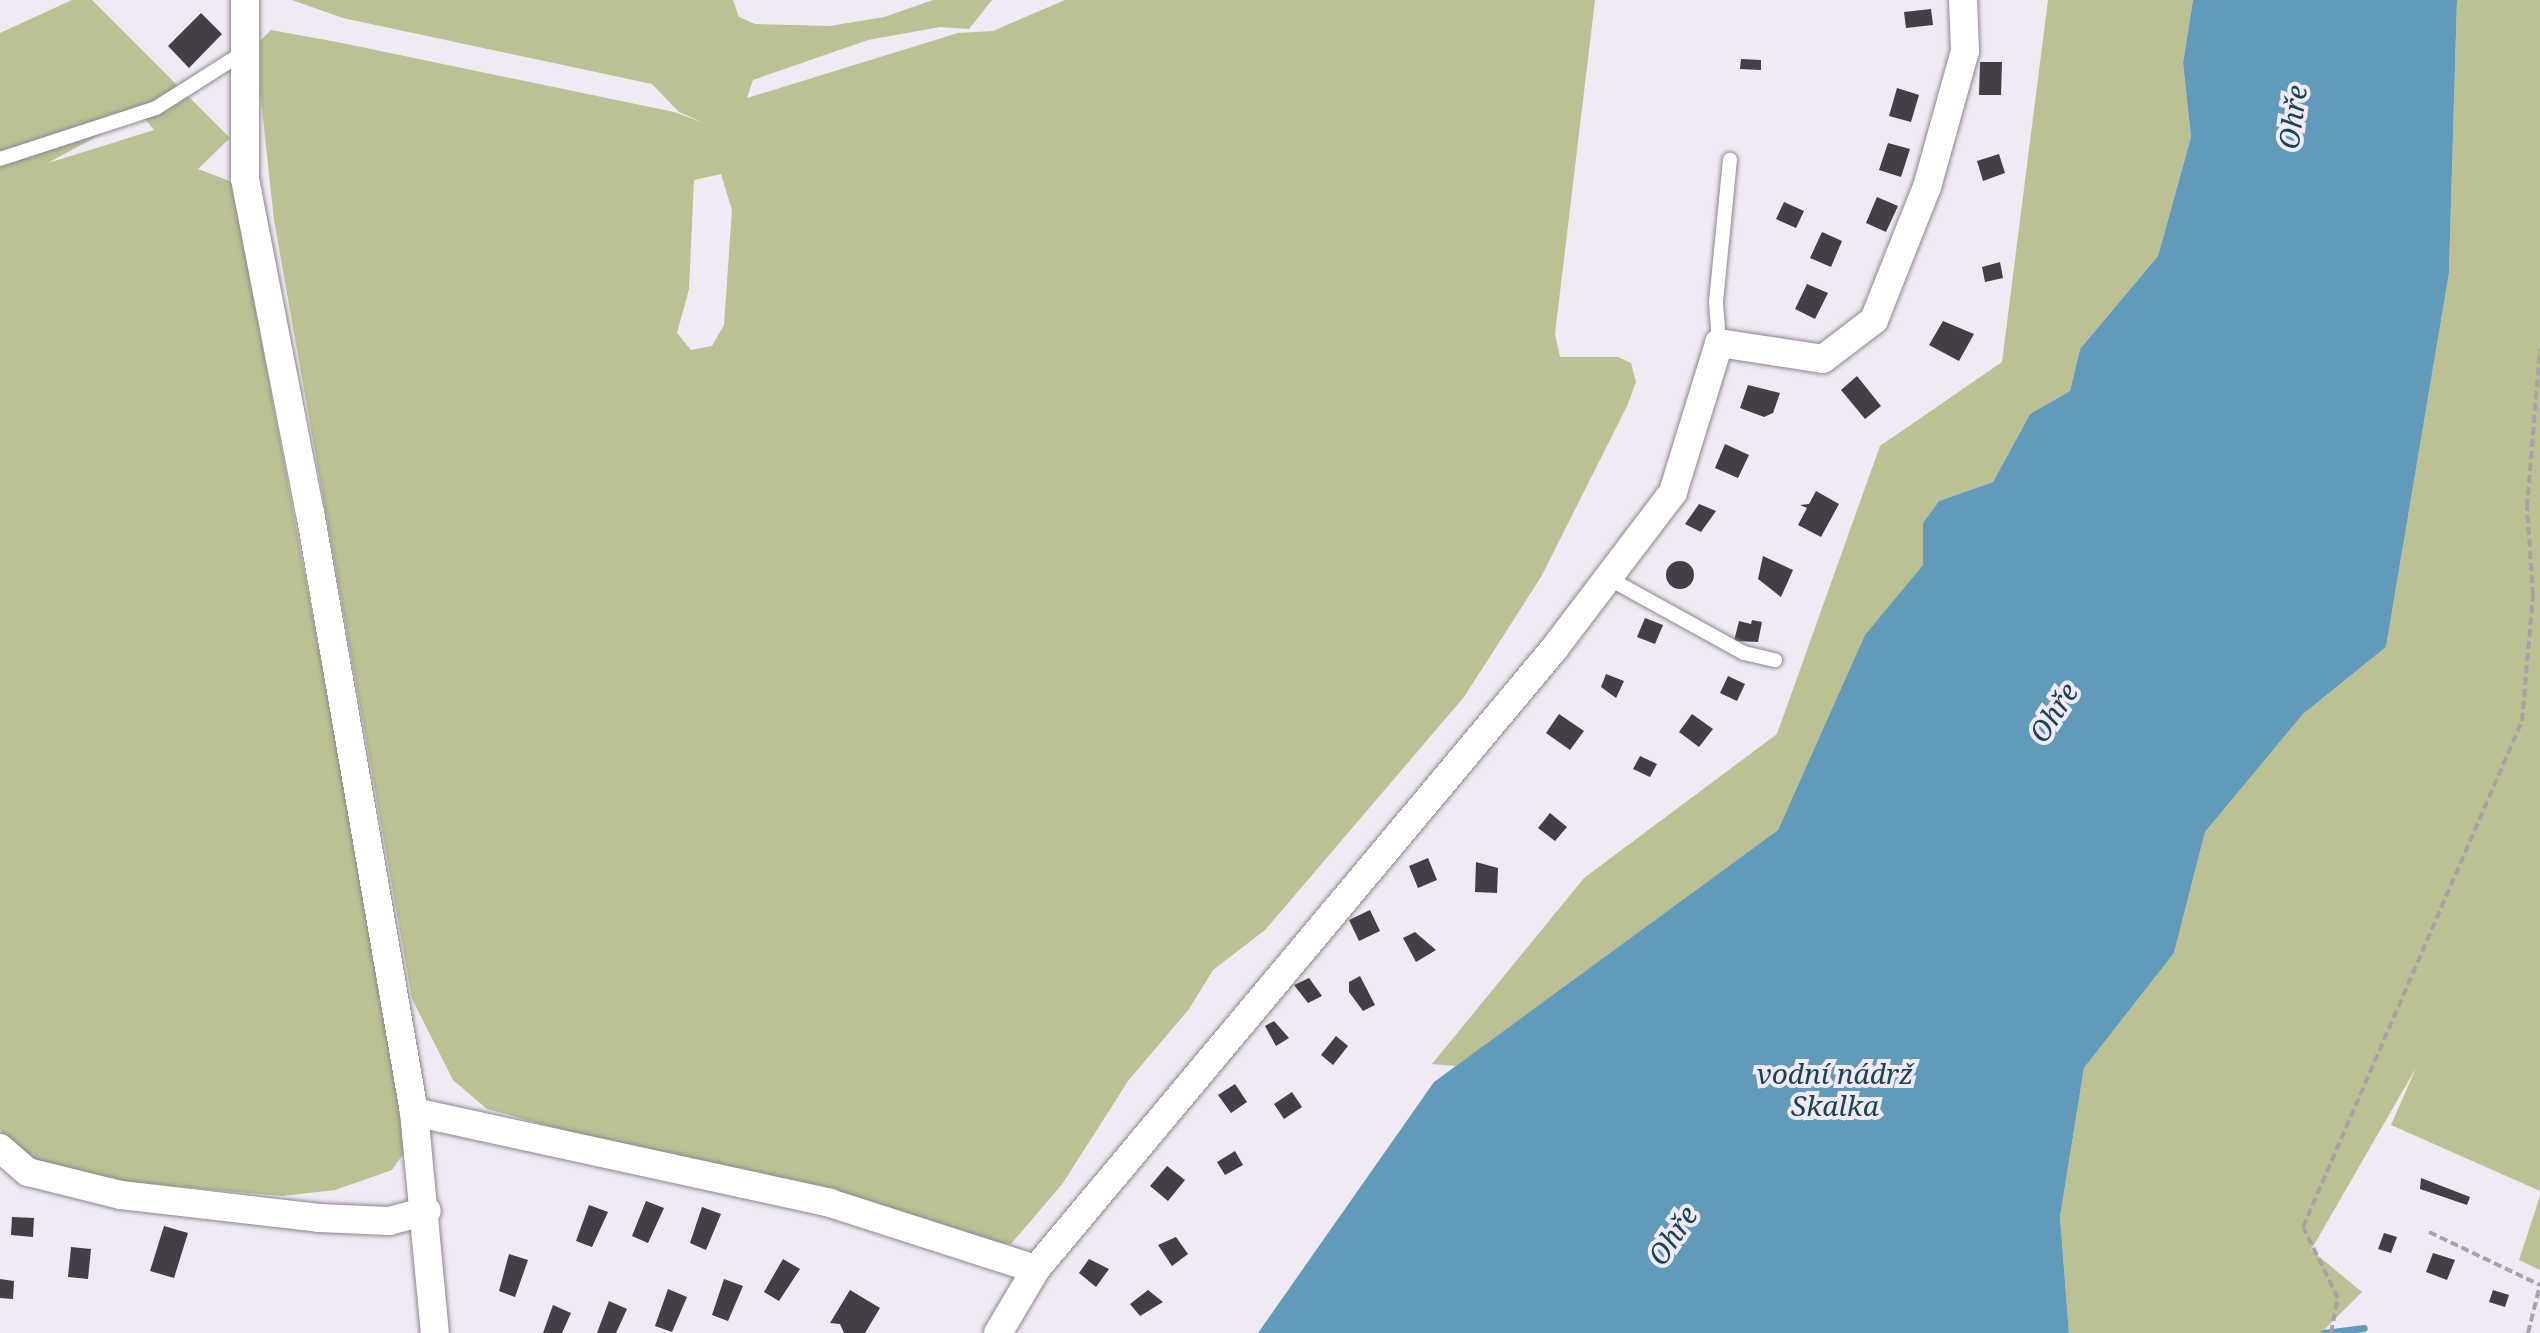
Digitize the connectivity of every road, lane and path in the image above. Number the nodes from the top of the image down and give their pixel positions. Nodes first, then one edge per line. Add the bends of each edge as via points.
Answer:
1 (245, 0) edge
2 (1963, 0) edge
3 (241, 54) junction
4 (0, 159) edge
5 (1730, 160) dead end
6 (1719, 343) junction
7 (2540, 349) edge
8 (1608, 578) junction
9 (1775, 660) dead end
10 (414, 1112) junction
11 (0, 1148) edge
12 (427, 1211) junction
13 (2429, 1232) dead end
14 (1036, 1269) junction
15 (2540, 1285) edge
16 (435, 1333) edge
17 (998, 1333) edge
18 (2331, 1333) edge
19 (2528, 1333) edge

1 - 3 street
2 - 6 street via 1965,51 1927,187 1874,320 1823,359
3 - 4 lane via 156,108
3 - 10 street via 245,179 310,512
5 - 6 lane via 1716,302
6 - 8 street via 1673,492
7 - 18 path via 2527,507 2533,595 2522,721 2303,1227 2338,1298
8 - 9 lane via 1744,653
8 - 14 street via 1545,661
10 - 12 street
10 - 14 street via 830,1203
11 - 12 street via 28,1172 121,1195 319,1218 389,1221
12 - 16 street
13 - 15 path
14 - 17 street
15 - 19 path

